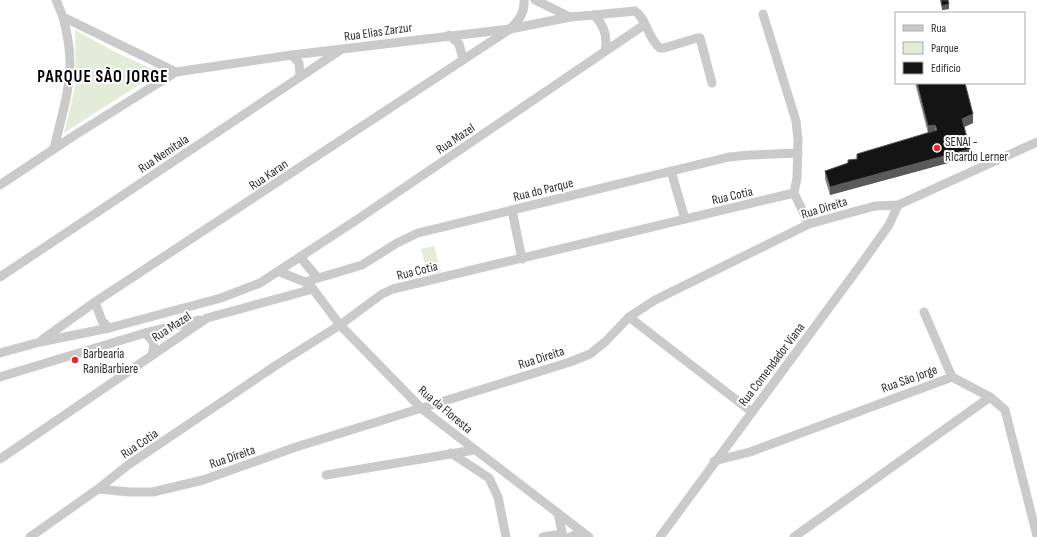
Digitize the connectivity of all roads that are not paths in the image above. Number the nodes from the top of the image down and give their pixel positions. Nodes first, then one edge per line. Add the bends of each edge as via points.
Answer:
1 (56, 0) edge
2 (524, 0) edge
3 (535, 0) edge
4 (763, 14) dead end
5 (594, 15) junction
6 (63, 17) junction
7 (570, 17) junction
8 (644, 25) junction
9 (510, 29) junction
10 (449, 34) junction
11 (341, 50) junction
12 (605, 51) junction
13 (292, 54) junction
14 (464, 59) junction
15 (176, 72) junction
16 (300, 76) junction
17 (712, 83) dead end
18 (1037, 142) edge
19 (54, 149) junction
20 (798, 153) junction
21 (671, 171) junction
22 (0, 185) edge
23 (794, 193) junction
24 (898, 205) junction
25 (512, 210) junction
26 (685, 219) junction
27 (809, 224) junction
28 (300, 257) junction
29 (522, 259) junction
30 (280, 272) junction
31 (0, 277) edge
32 (317, 277) junction
33 (305, 282) junction
34 (313, 289) junction
35 (96, 302) junction
36 (924, 312) dead end
37 (629, 317) junction
38 (207, 318) junction
39 (340, 325) junction
40 (110, 328) junction
41 (145, 333) junction
42 (40, 342) junction
43 (0, 353) edge
44 (152, 354) junction
45 (0, 377) edge
46 (952, 377) junction
47 (990, 397) junction
48 (422, 409) junction
49 (752, 412) junction
50 (474, 450) junction
51 (451, 454) junction
52 (0, 459) edge
53 (714, 462) junction
54 (326, 475) dead end
55 (98, 489) junction
56 (558, 513) junction
57 (586, 534) edge
58 (565, 536) edge
59 (1037, 536) edge
60 (30, 537) edge
61 (506, 537) edge
62 (543, 537) edge
63 (660, 537) edge
64 (794, 537) edge

1 - 6 street
2 - 9 street via 522,14
3 - 7 street
4 - 20 street via 796,121
5 - 7 street, Rua Elias Zarzur
5 - 8 street, Rua Elias Zarzur via 635,11 640,14
5 - 12 street via 604,28
6 - 15 street
6 - 19 street via 69,42 70,63 68,88
7 - 9 street, Rua Elias Zarzur
8 - 12 street, Rua Mazel
8 - 17 street via 660,48 700,38
9 - 10 street, Rua Elias Zarzur
9 - 14 street, Rua Karan
10 - 11 street, Rua Elias Zarzur
10 - 14 street via 459,44
11 - 13 street, Rua Elias Zarzur
11 - 16 street, Rua Nemitala
12 - 28 street, Rua Mazel
13 - 15 street, Rua Elias Zarzur
13 - 16 street via 300,63
14 - 35 street, Rua Karan
15 - 19 street
16 - 31 street, Rua Nemitala
18 - 24 street, Rua Direita
19 - 22 street
20 - 21 street, Rua do Parque via 736,156
20 - 23 street
21 - 25 street, Rua do Parque
21 - 26 street
23 - 26 street, Rua Cotia
23 - 27 street
24 - 27 street, Rua Direita via 875,206
24 - 49 street, Rua Comendador Viana via 889,225
25 - 29 street
25 - 32 street, Rua do Parque via 418,233 362,265
26 - 29 street, Rua Cotia
27 - 37 street, Rua Direita via 673,290
28 - 30 street, Rua Mazel
28 - 32 street
29 - 39 street, Rua Cotia via 393,289 382,294
30 - 33 street, Rua da Floresta
30 - 40 street, Rua Mazel via 248,289 221,298
32 - 33 street, Rua do Parque
33 - 34 street, Rua da Floresta
34 - 38 street, Rua Mazel
34 - 39 street, Rua da Floresta
35 - 40 street via 102,322
35 - 42 street, Rua Karan
36 - 46 street
37 - 48 street, Rua Direita via 590,354
37 - 49 street
38 - 41 street
38 - 44 street, Rua Mazel
39 - 48 street, Rua da Floresta
39 - 55 street, Rua Cotia via 128,465
40 - 42 street, Rua Mazel
41 - 44 street via 153,342
41 - 45 street
42 - 43 street, Rua Mazel
44 - 52 street, Rua Mazel
46 - 47 street, Rua São Jorge
46 - 53 street, Rua São Jorge via 750,452
47 - 59 street, Rua São Jorge via 1001,405 1008,416
47 - 64 street
48 - 50 street, Rua da Floresta
48 - 55 street, Rua Direita via 296,447 203,480 153,492
49 - 53 street, Rua Comendador Viana
50 - 51 street
50 - 56 street, Rua da Floresta
51 - 54 street
51 - 61 street via 490,478 498,497
53 - 63 street, Rua Comendador Viana
55 - 60 street
56 - 57 street, Rua da Floresta
56 - 58 street
57 - 58 street
58 - 62 street

